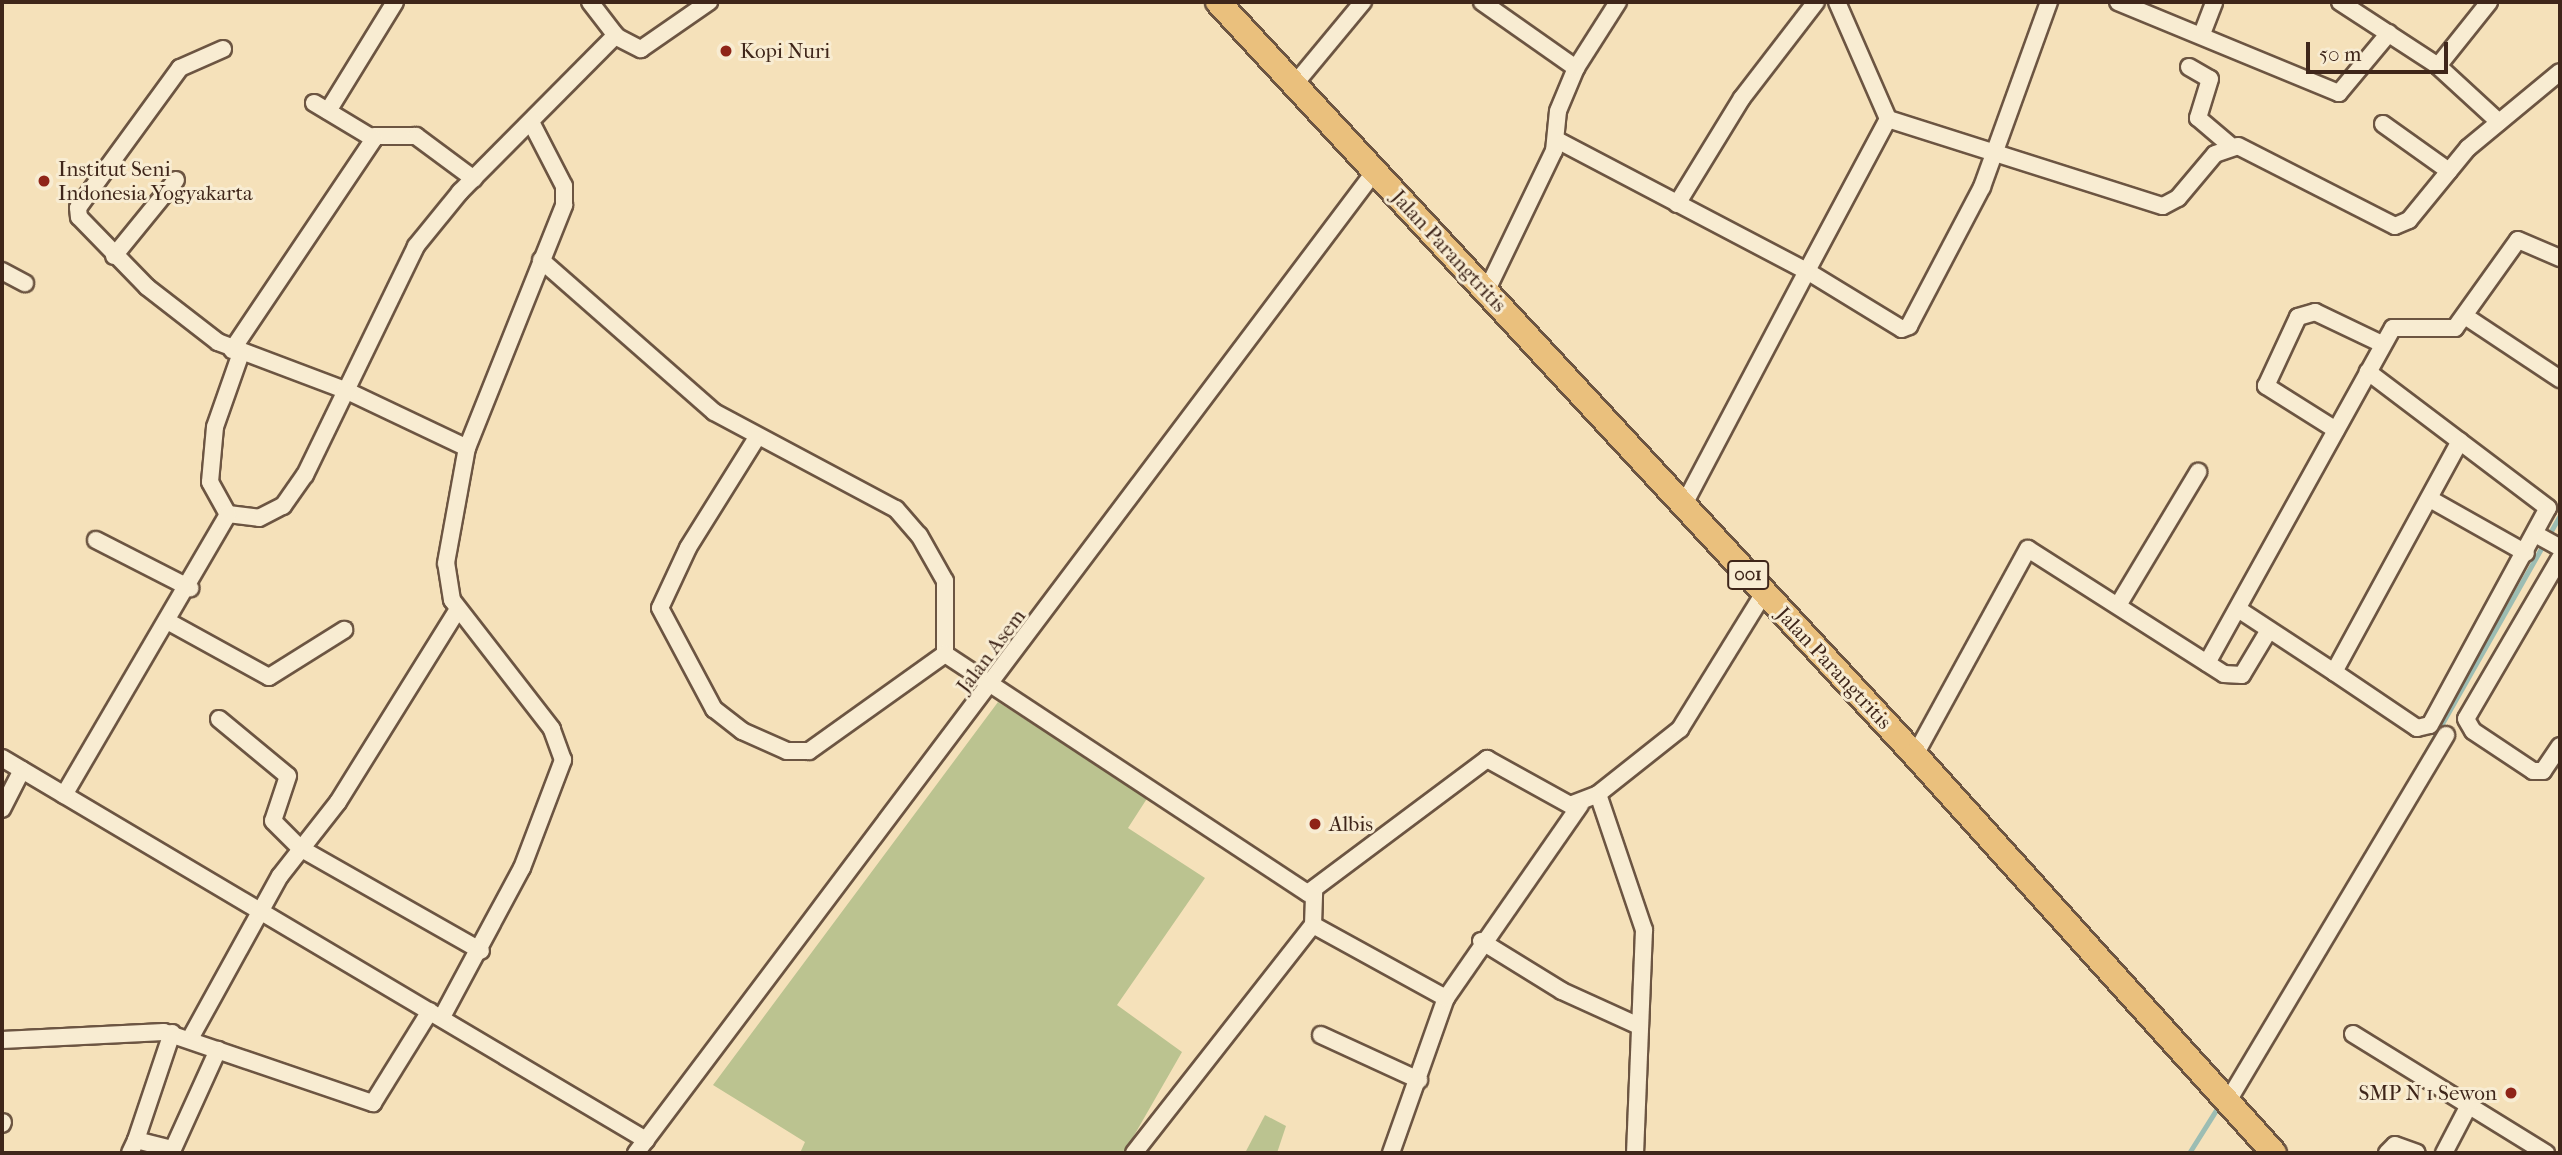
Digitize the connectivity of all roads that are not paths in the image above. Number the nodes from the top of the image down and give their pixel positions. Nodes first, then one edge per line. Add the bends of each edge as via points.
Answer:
1 (395, 2) edge
2 (590, 2) edge
3 (709, 2) edge
4 (1218, 2) edge
5 (1363, 2) edge
6 (1618, 2) edge
7 (1816, 2) edge
8 (1837, 2) edge
9 (2049, 2) edge
10 (2118, 2) edge
11 (2214, 2) edge
12 (2340, 2) edge
13 (2489, 2) edge
14 (1494, 4) edge
15 (2389, 33) junction
16 (616, 34) junction
17 (2202, 34) junction
18 (223, 49) dead end
19 (2438, 66) junction
20 (2189, 67) dead end
21 (1576, 68) junction
22 (2560, 72) edge
23 (1294, 85) junction
24 (1888, 119) junction
25 (531, 121) junction
26 (2499, 122) junction
27 (2383, 124) dead end
28 (374, 136) junction
29 (1557, 140) junction
30 (2231, 146) junction
31 (1997, 152) junction
32 (1375, 171) junction
33 (2449, 171) junction
34 (474, 178) junction
35 (176, 180) dead end
36 (1677, 204) junction
37 (114, 256) junction
38 (2560, 258) edge
39 (541, 260) junction
40 (2, 271) edge
41 (1807, 271) junction
42 (25, 284) dead end
43 (1486, 292) junction
44 (2465, 316) junction
45 (2382, 344) junction
46 (237, 351) junction
47 (2368, 372) junction
48 (2560, 379) edge
49 (345, 390) junction
50 (2336, 430) junction
51 (756, 439) junction
52 (2460, 442) junction
53 (467, 448) junction
54 (2198, 472) dead end
55 (2430, 499) junction
56 (1684, 505) junction
57 (228, 514) junction
58 (2539, 536) junction
59 (96, 540) dead end
60 (2560, 548) edge
61 (2526, 553) junction
62 (2560, 558) edge
63 (190, 588) junction
64 (1764, 593) junction
65 (2120, 602) junction
66 (458, 609) junction
67 (2238, 609) junction
68 (169, 622) junction
69 (344, 630) dead end
70 (2269, 630) junction
71 (945, 654) junction
72 (2207, 663) junction
73 (2334, 672) junction
74 (994, 682) junction
75 (219, 719) dead end
76 (2446, 735) dead end
77 (2560, 746) edge
78 (1915, 755) junction
79 (2, 758) edge
80 (22, 770) junction
81 (1598, 794) junction
82 (64, 795) junction
83 (1580, 805) junction
84 (2, 809) edge
85 (300, 848) junction
86 (1314, 891) junction
87 (262, 912) junction
88 (1313, 925) junction
89 (1482, 941) junction
90 (481, 951) junction
91 (1446, 998) junction
92 (436, 1014) junction
93 (1639, 1026) junction
94 (172, 1033) junction
95 (2353, 1034) dead end
96 (1321, 1035) dead end
97 (191, 1037) junction
98 (2, 1040) edge
99 (218, 1050) junction
100 (1419, 1080) junction
101 (2228, 1101) junction
102 (2468, 1107) junction
103 (133, 1147) edge
104 (641, 1147) edge
105 (1133, 1153) edge
106 (1391, 1153) edge
107 (1635, 1153) edge
108 (2274, 1153) edge
109 (2387, 1153) edge
110 (2417, 1153) edge
111 (2444, 1153) edge
112 (2546, 1153) edge

1 - 28 street via 321,107
2 - 16 street
3 - 16 street via 650,46 635,48
4 - 23 main road, Jalan Parangtritis / 001
5 - 23 street
6 - 21 street
7 - 36 street via 1742,98
8 - 24 street
9 - 31 street
10 - 17 street
11 - 17 street
12 - 15 street
13 - 19 street
14 - 21 street
15 - 17 street via 2339,93
15 - 19 street
16 - 25 street
18 - 37 street via 180,68 78,208
19 - 26 street
20 - 30 street via 2210,79 2198,118
21 - 29 street via 1558,111
22 - 26 street
23 - 32 main road, Jalan Parangtritis / 001
24 - 31 street
24 - 41 street
25 - 34 street
25 - 39 street via 565,196
26 - 33 street
27 - 33 street
28 - 34 street via 416,136
28 - 46 street
29 - 36 street
29 - 43 street
30 - 31 street via 2163,206
30 - 33 street via 2253,151 2395,226 2409,220
31 - 41 street via 1909,326 1895,326
32 - 43 main road, Jalan Parangtritis / 001
32 - 74 street, Jalan Asem
34 - 49 street via 416,246
35 - 37 street
36 - 41 street
37 - 46 street via 203,333
38 - 44 street via 2525,239 2513,243
39 - 51 street via 677,384
39 - 53 street
40 - 42 street
41 - 56 street
43 - 56 main road, Jalan Parangtritis / 001
44 - 45 street via 2443,332 2398,324
44 - 48 street
45 - 47 street
45 - 50 street via 2315,312 2298,317 2266,386
46 - 49 street
46 - 57 street via 208,467 213,494
47 - 50 street
47 - 52 street
49 - 53 street
49 - 57 street via 283,506 259,519
50 - 67 street
51 - 71 street via 878,498 908,521 945,581
51 - 71 street via 688,548 660,608 723,718 786,751 809,751
52 - 55 street
52 - 58 street via 2546,503
53 - 66 street via 446,563
54 - 65 street
55 - 61 street
55 - 73 street
56 - 64 main road, Jalan Parangtritis / 001
57 - 63 street
58 - 60 street
58 - 61 street
59 - 63 street
61 - 73 street via 2430,725 2417,728
62 - 77 street via 2466,719 2473,731 2533,771 2547,767
63 - 68 street
64 - 78 main road, Jalan Parangtritis / 001
64 - 81 street via 1680,729
65 - 72 street
65 - 78 street via 2036,549 2024,552
66 - 85 street via 338,802
66 - 90 street via 552,729 563,760 545,815
67 - 70 street
67 - 72 street
68 - 69 street via 269,677
68 - 82 street
70 - 72 street via 2242,675
70 - 73 street
71 - 74 street
74 - 86 street via 1303,892
74 - 104 street, Jalan Asem
75 - 85 street via 288,776 273,821
76 - 101 street
78 - 101 main road, Jalan Parangtritis / 001
79 - 80 street
80 - 82 street
80 - 84 street
81 - 83 street
81 - 93 street via 1639,904
82 - 87 street
83 - 86 street via 1562,802 1487,759
83 - 89 street
85 - 87 street
85 - 90 street
86 - 88 street
87 - 92 street
87 - 97 street
88 - 91 street
88 - 105 street
89 - 91 street
89 - 93 street via 1550,985
90 - 92 street
91 - 100 street
92 - 99 street via 377,1102
92 - 104 street
93 - 107 street
94 - 97 street
94 - 98 street
94 - 103 street
95 - 102 street
96 - 100 street
97 - 99 street
99 - 103 street via 173,1149
100 - 106 street
101 - 108 main road, Jalan Parangtritis / 001
102 - 111 street
102 - 112 street
109 - 110 street via 2395,1145

